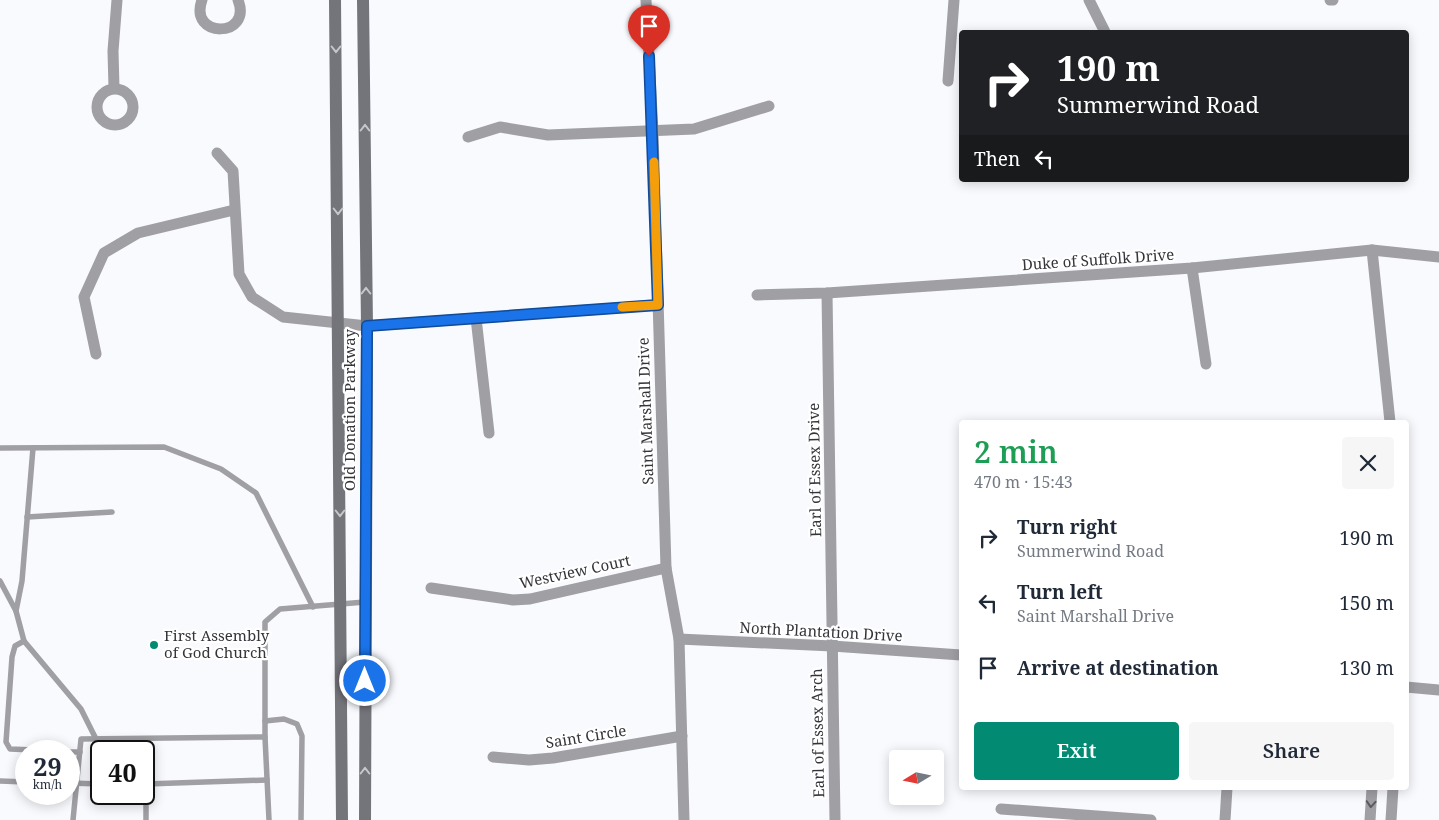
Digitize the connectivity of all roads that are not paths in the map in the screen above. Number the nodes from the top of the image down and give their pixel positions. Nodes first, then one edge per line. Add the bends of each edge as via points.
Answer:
1 (117, 0) edge
2 (202, 0) edge
3 (238, 0) edge
4 (335, 0) edge
5 (363, 0) edge
6 (646, 0) edge
7 (954, 0) edge
8 (1089, 0) edge
9 (1104, 30) edge
10 (948, 80) dead end
11 (114, 88) dead end
12 (769, 106) dead end
13 (653, 132) junction
14 (468, 137) dead end
15 (217, 153) dead end
16 (234, 210) junction
17 (1372, 250) junction
18 (1439, 257) edge
19 (1192, 268) junction
20 (827, 293) junction
21 (757, 295) dead end
22 (658, 305) junction
23 (476, 318) junction
24 (339, 324) junction
25 (367, 326) junction
26 (96, 354) dead end
27 (1206, 364) dead end
28 (1390, 420) edge
29 (489, 433) dead end
30 (0, 448) edge
31 (33, 448) junction
32 (112, 512) dead end
33 (27, 516) junction
34 (666, 568) junction
35 (0, 581) edge
36 (431, 588) dead end
37 (365, 602) junction
38 (340, 605) junction
39 (313, 607) junction
40 (16, 611) junction
41 (679, 639) junction
42 (24, 641) junction
43 (832, 646) junction
44 (959, 655) edge
45 (1409, 687) edge
46 (1439, 690) edge
47 (265, 721) junction
48 (682, 736) junction
49 (265, 737) junction
50 (96, 739) junction
51 (15, 749) edge
52 (80, 752) edge
53 (493, 757) dead end
54 (267, 780) junction
55 (0, 781) edge
56 (15, 782) edge
57 (155, 784) edge
58 (1227, 790) edge
59 (1372, 790) edge
60 (1393, 790) edge
61 (75, 805) edge
62 (146, 805) edge
63 (1001, 809) dead end
64 (73, 820) edge
65 (146, 820) edge
66 (269, 820) edge
67 (302, 820) edge
68 (342, 820) edge
69 (365, 820) edge
70 (684, 820) edge
71 (835, 820) edge
72 (1151, 820) edge
73 (1225, 820) edge
74 (1370, 820) edge
75 (1391, 820) edge

1 - 11 street
2 - 3 street via 202,20 218,30 235,23 240,12
4 -> 24 street, Old Donation Parkway
25 -> 5 street, Old Donation Parkway
6 - 13 street, Saint Marshall Drive
7 - 10 street
8 - 9 street
12 - 13 street via 694,129
13 - 14 street via 548,135 500,127
13 - 22 street, Saint Marshall Drive
15 - 16 street via 233,171
16 - 24 street via 239,274 252,297 283,318
16 - 26 street via 138,233 104,252 84,298
17 - 18 street, Duke of Suffolk Drive
17 - 19 street, Duke of Suffolk Drive
17 - 28 street
19 - 20 street, Duke of Suffolk Drive
19 - 27 street
20 - 21 street, Duke of Suffolk Drive
20 - 43 street, Earl of Essex Drive
22 - 23 street
22 - 34 street, Saint Marshall Drive
23 - 25 street
23 - 29 street
24 - 25 street
24 -> 38 street, Old Donation Parkway
25 - 37 street, Old Donation Parkway
30 - 31 lane
31 - 33 lane
31 - 39 lane via 164,448 221,469 256,493
32 - 33 lane
33 - 40 lane via 22,581
34 - 36 street, Westview Court via 530,599 513,600
34 - 41 street, Saint Marshall Drive
35 - 40 lane
37 - 38 lane
69 -> 37 street, Old Donation Parkway
38 - 39 lane
38 - 68 street, Old Donation Parkway
39 - 47 lane via 280,609 265,622
40 - 42 lane
41 - 43 street, North Plantation Drive
41 - 48 street, Saint Marshall Drive
42 - 50 lane via 81,709
42 - 51 lane via 15,646 12,657 6,742 10,749
43 - 44 street, North Plantation Drive
43 - 71 street, Earl of Essex Arch
45 - 46 street
47 - 49 lane
47 - 67 lane via 284,719 297,724 302,736
48 - 53 street, Saint Circle via 553,758
48 - 70 street, Saint Marshall Drive
49 - 50 lane
49 - 54 lane
50 - 52 lane via 81,739
54 - 57 lane
54 - 66 lane
55 - 56 lane
58 - 73 street
59 -> 74 street
60 - 75 street
61 - 64 lane
62 - 65 lane
63 - 72 street

